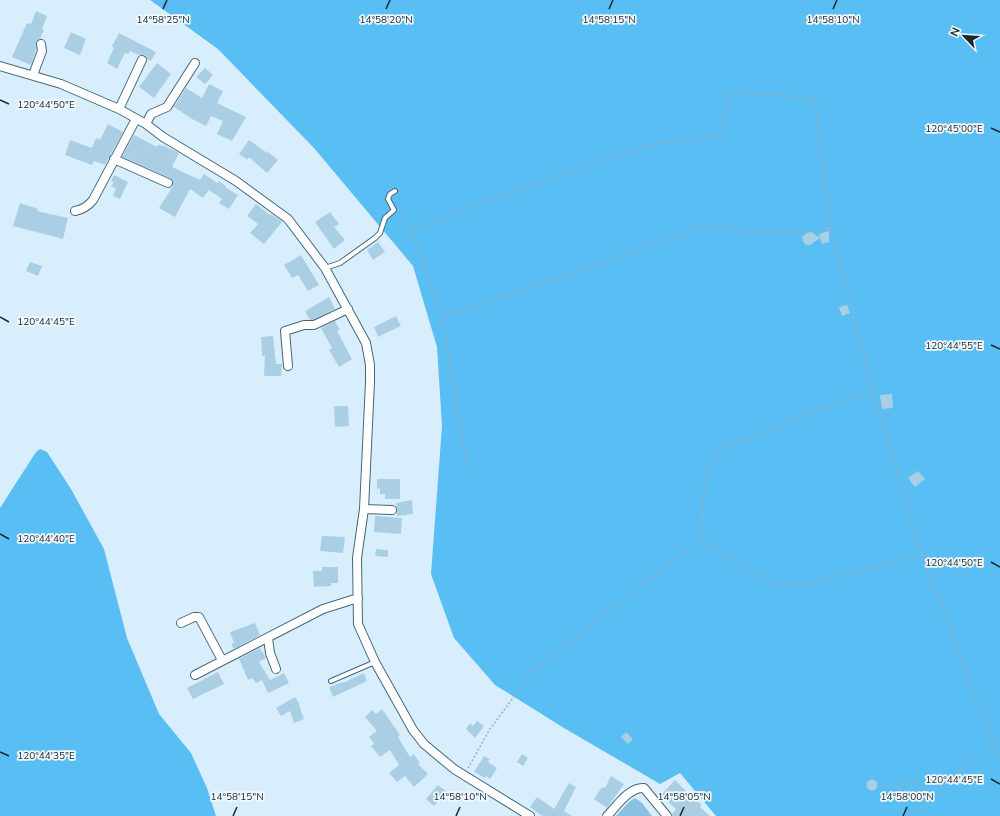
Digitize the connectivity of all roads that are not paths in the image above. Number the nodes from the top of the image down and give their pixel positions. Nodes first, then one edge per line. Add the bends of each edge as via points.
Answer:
1 (41, 44) dead end
2 (142, 60) dead end
3 (195, 63) dead end
4 (0, 66) edge
5 (33, 75) junction
6 (119, 109) junction
7 (136, 119) junction
8 (146, 124) junction
9 (114, 159) junction
10 (168, 183) dead end
11 (395, 191) dead end
12 (75, 210) dead end
13 (324, 268) junction
14 (348, 309) junction
15 (288, 366) dead end
16 (364, 509) junction
17 (392, 510) dead end
18 (358, 598) junction
19 (181, 623) dead end
20 (268, 638) junction
21 (222, 660) junction
22 (375, 662) junction
23 (276, 669) dead end
24 (195, 675) dead end
25 (331, 681) dead end
26 (530, 816) edge
27 (607, 816) edge
28 (667, 816) edge

1 - 5 street via 42,51
2 - 6 street
3 - 8 street via 167,107 150,114
4 - 5 street
5 - 6 street
6 - 7 street
7 - 8 street
7 - 9 street
8 - 13 street via 236,181 288,219
9 - 10 street
9 - 12 street via 89,205
11 - 13 lane via 388,199 394,210 386,218 380,233 340,263
13 - 14 street
14 - 15 street via 314,325 304,324 286,331
14 - 16 street via 366,343 370,365
16 - 17 street
16 - 18 street via 358,558
18 - 20 street via 323,609
18 - 22 street via 358,624
19 - 21 street via 199,617
20 - 21 street
20 - 23 street
21 - 24 street
22 - 25 lane
22 - 26 street via 413,730 424,744 464,775
27 - 28 street via 626,796 638,788 644,788

